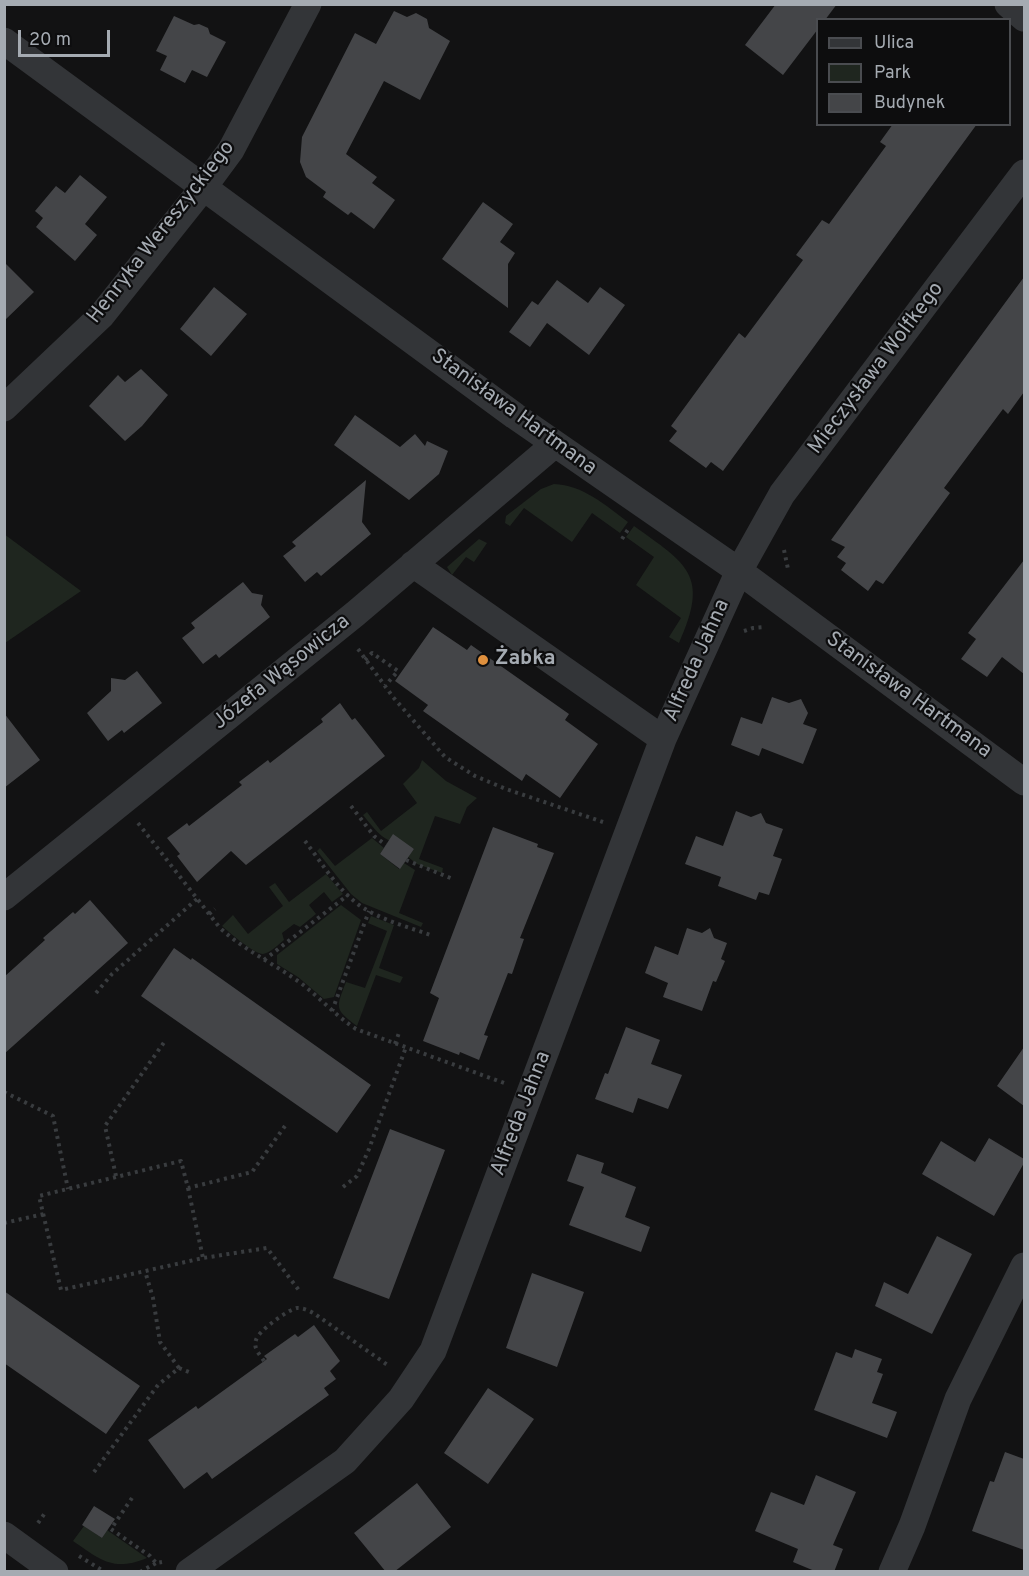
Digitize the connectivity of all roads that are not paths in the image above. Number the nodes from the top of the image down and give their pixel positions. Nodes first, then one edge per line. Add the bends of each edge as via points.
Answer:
1 (308, 4) edge
2 (1008, 4) edge
3 (1024, 18) edge
4 (4, 41) edge
5 (1024, 173) edge
6 (203, 188) junction
7 (4, 408) edge
8 (555, 444) junction
9 (413, 564) junction
10 (739, 571) junction
11 (663, 739) junction
12 (1024, 782) edge
13 (4, 897) edge
14 (1024, 1266) edge
15 (4, 1535) edge
16 (180, 1565) edge
17 (55, 1572) edge
18 (892, 1572) edge

1 - 6 street, Henryka Wereszyckiego via 231,150
2 - 3 street
4 - 6 street, Stanisława Hartmana
5 - 10 street, Mieczysława Wolfkego via 782,494
6 - 7 street, Henryka Wereszyckiego via 101,316
6 - 8 street, Stanisława Hartmana
8 - 9 street, Józefa Wąsowicza
8 - 10 street, Stanisława Hartmana
9 - 11 street
9 - 13 street, Józefa Wąsowicza
10 - 11 street, Alfreda Jahna
10 - 12 street, Stanisława Hartmana
11 - 16 street, Alfreda Jahna via 433,1351 401,1399 345,1461
14 - 18 street via 958,1399
15 - 17 street

